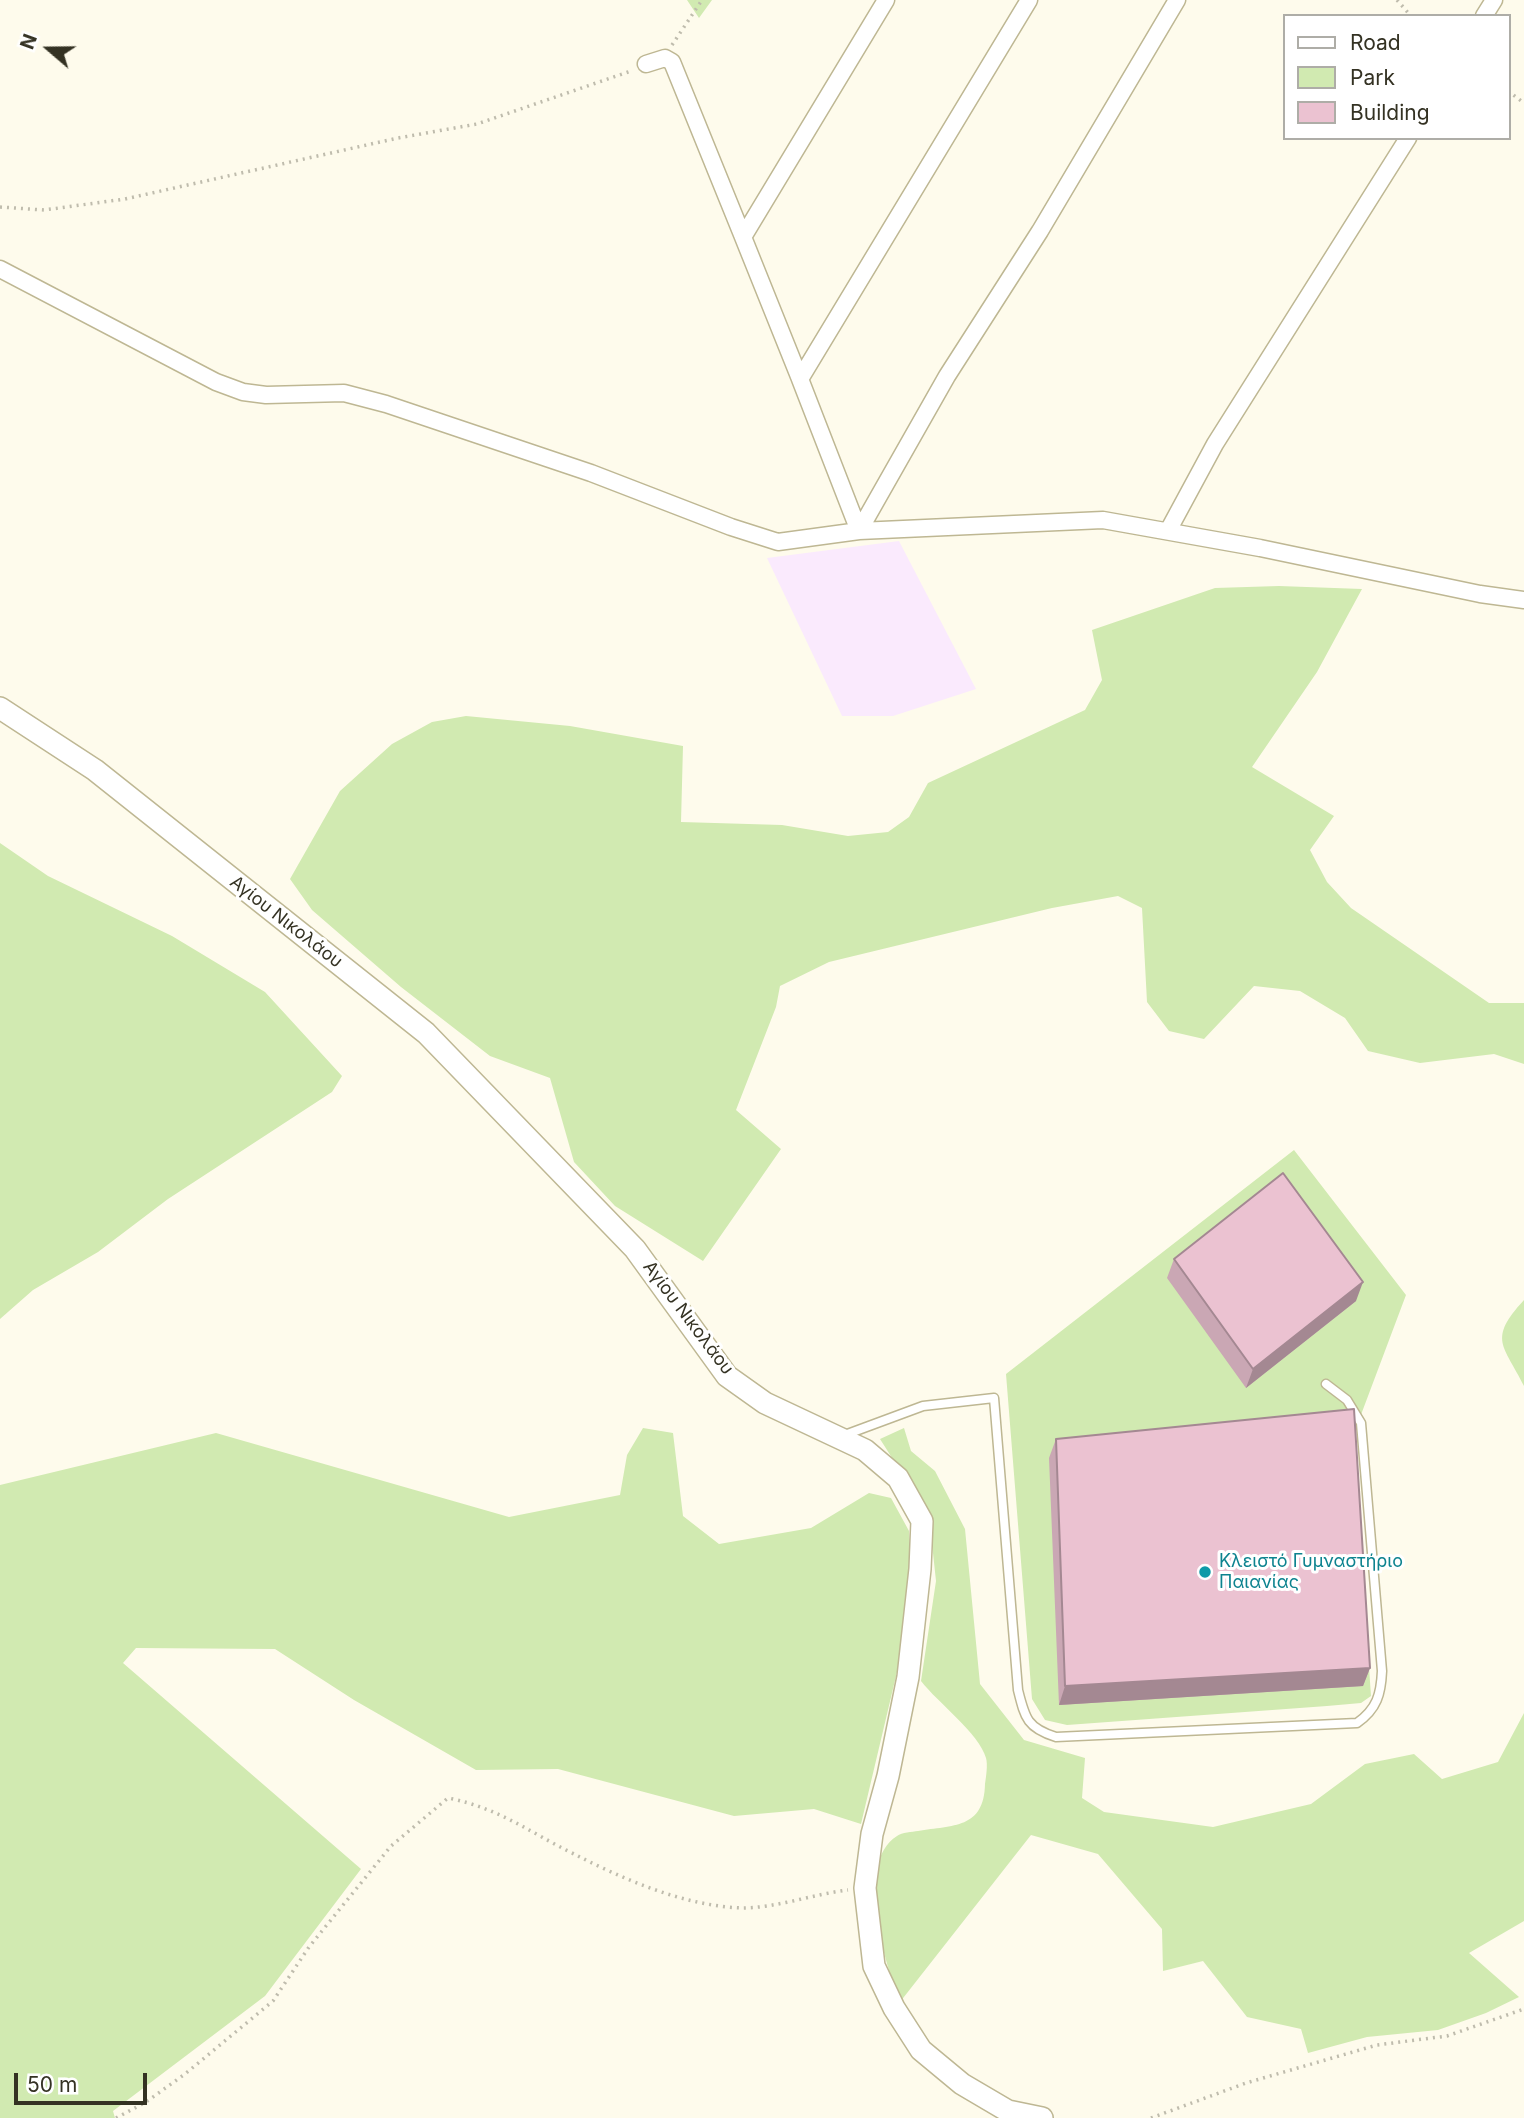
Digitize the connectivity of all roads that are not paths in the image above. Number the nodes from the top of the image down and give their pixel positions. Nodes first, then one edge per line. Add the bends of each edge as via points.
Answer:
1 (886, 0) edge
2 (1029, 0) edge
3 (1177, 0) edge
4 (646, 64) road end
5 (1407, 140) edge
6 (743, 237) junction
7 (0, 270) edge
8 (800, 379) junction
9 (859, 531) junction
10 (1168, 531) junction
11 (1524, 600) edge
12 (0, 708) edge
13 (1326, 1384) dead end
14 (839, 1437) junction
15 (1005, 2115) edge
16 (1042, 2118) edge

1 - 6 street
2 - 8 street
3 - 9 street via 1040,231 947,376
4 - 6 street via 665,58 675,68
5 - 10 street via 1215,443
6 - 8 street
7 - 9 street via 243,392 344,393 386,404 778,542
8 - 9 street
9 - 10 street via 1103,520
10 - 11 street
12 - 14 street, Αγίου Νικολάου via 95,770 426,1033 635,1249 727,1376 765,1403
13 - 14 lane via 1355,1409 1362,1437 1381,1691 1357,1723 1056,1737 1039,1732 1025,1716 1018,1690 994,1398 923,1406
14 - 15 street, Αγίου Νικολάου via 865,1450 898,1478 922,1521 917,1616 908,1676 872,1834 865,1888 874,1966 921,2050
15 - 16 street, Αγίου Νικολάου

